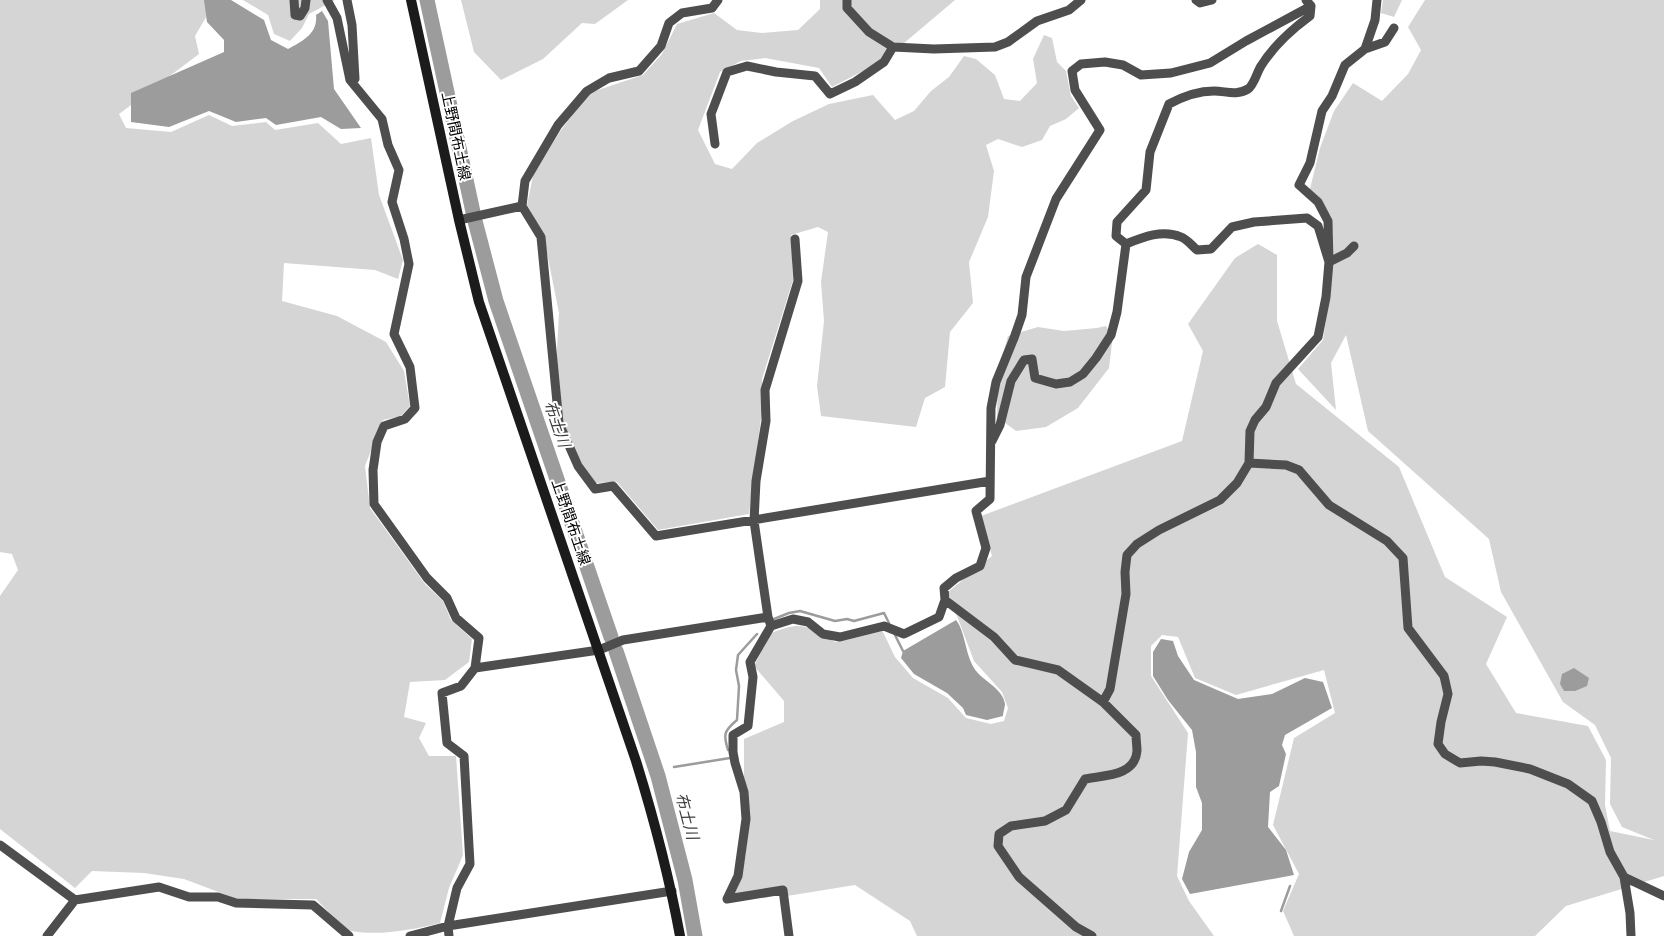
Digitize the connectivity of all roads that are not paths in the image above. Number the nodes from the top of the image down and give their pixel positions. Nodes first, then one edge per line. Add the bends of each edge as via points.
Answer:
1 (294, 0) edge
2 (306, 0) edge
3 (327, 0) edge
4 (347, 0) edge
5 (411, 0) edge
6 (718, 0) edge
7 (847, 0) edge
8 (1081, 0) edge
9 (1196, 0) edge
10 (1212, 0) edge
11 (1377, 0) edge
12 (1309, 3) edge
13 (1394, 28) dead end
14 (893, 47) junction
15 (1365, 49) junction
16 (360, 90) junction
17 (715, 144) dead end
18 (522, 206) junction
19 (459, 220) junction
20 (795, 239) dead end
21 (1126, 244) junction
22 (1354, 246) dead end
23 (1329, 262) junction
24 (990, 444) junction
25 (1248, 463) junction
26 (990, 481) junction
27 (754, 520) junction
28 (945, 600) junction
29 (769, 621) junction
30 (599, 650) junction
31 (475, 668) junction
32 (1104, 702) junction
33 (0, 845) edge
34 (1624, 878) junction
35 (672, 891) junction
36 (1664, 896) edge
37 (74, 900) junction
38 (448, 926) junction
39 (47, 936) edge
40 (349, 936) edge
41 (410, 936) edge
42 (449, 936) edge
43 (680, 936) edge
44 (789, 936) edge
45 (1092, 936) edge
46 (1630, 936) edge

1 - 2 street via 295,15 300,16
3 - 16 street via 338,18 350,80
4 - 16 street via 352,25 354,76
5 - 19 main road, 上野間布土線
6 - 18 street via 712,8 682,12 669,23 661,46 638,71 609,78 588,91 558,125 543,149 526,181
7 - 14 street via 847,8 869,32
8 - 14 street via 1069,10 1037,21 1008,42 995,47
9 - 10 street via 1200,3
11 - 15 street via 1375,20
12 - 21 street via 1310,16 1278,43 1249,88 1236,94 1213,90 1181,97 1169,104 1150,152 1146,190 1117,222 1116,236
12 - 24 street via 1210,63 1171,73 1141,75 1123,65 1105,62 1081,64 1072,71 1075,90 1100,130 1056,200 1026,277 1022,315 996,382
13 - 15 street via 1385,42
14 - 17 street via 884,62 830,94 814,76 747,66 728,72 712,114
15 - 23 street via 1345,65 1322,111 1310,163 1299,185 1318,202 1328,221
16 - 31 street via 382,119 388,145 399,170 392,202 409,264 394,334 410,367 415,408 405,419 384,426 377,442 374,504 428,578 447,598 456,618 479,638
18 - 19 street
18 - 27 street via 540,237 559,424 578,466 595,489 613,486 656,536
19 - 30 main road, 上野間布土線 via 480,302
20 - 27 street via 798,281 765,390 766,421 756,481
21 - 23 street via 1146,236 1166,234 1182,237 1197,250 1211,249 1232,227 1307,218 1318,226
21 - 24 street via 1111,335 1096,358 1070,382 1056,384 1035,378 1032,358 1024,360 1011,381 1000,425
22 - 23 street
23 - 25 street via 1318,337 1276,383 1266,407 1255,420 1250,431
24 - 26 street
25 - 32 street via 1237,483 1220,500 1160,530 1137,544 1127,555 1126,594 1110,689
25 - 34 street via 1286,465 1298,470 1329,505 1387,541 1403,558 1408,628 1444,676 1448,694 1438,744 1445,754 1460,763 1495,762 1530,769 1568,784 1592,802 1610,852
26 - 27 street
26 - 28 street via 990,499 976,511 986,548 980,566 944,588
27 - 29 street
28 - 29 street via 938,617 904,634 884,626 840,638 823,634 808,622 793,619
28 - 32 street via 994,637 1015,660 1058,670
29 - 30 street via 623,640
29 - 44 street via 750,662 753,678 748,726 733,735 733,752 744,792 746,819 738,876 726,899 783,890
30 - 31 street
30 - 35 main road, 上野間布土線 via 636,761
31 - 38 street via 462,686 442,693 447,743 464,756 470,864 457,888
32 - 45 street via 1136,735 1137,752 1133,764 1124,771 1086,779 1066,810 1045,821 1011,826 999,834 998,846 1019,877 1076,927
33 - 37 street
34 - 36 street
34 - 46 street
35 - 38 street
35 - 43 main road, 上野間布土線
37 - 39 street
37 - 40 street via 159,887 189,897 218,897 236,904 313,905
38 - 41 street
38 - 42 street

